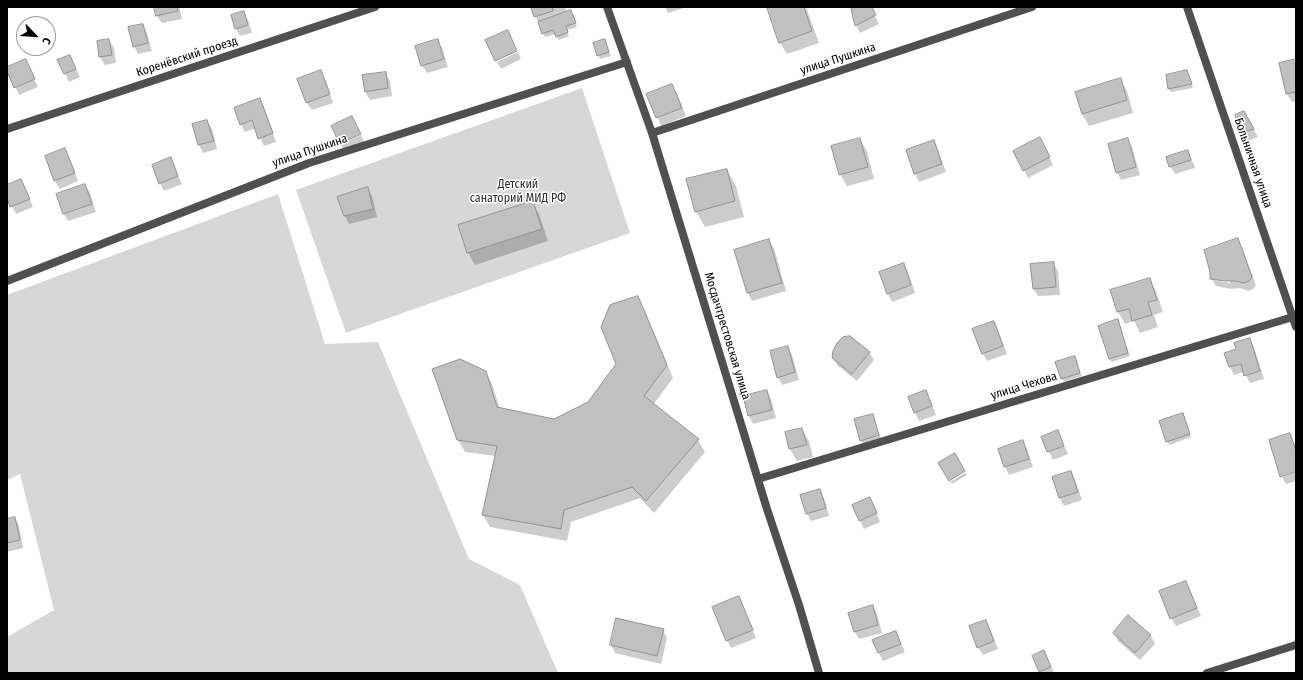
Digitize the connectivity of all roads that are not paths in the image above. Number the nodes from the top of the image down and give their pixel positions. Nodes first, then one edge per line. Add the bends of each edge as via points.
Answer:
1 (375, 7) edge
2 (607, 7) edge
3 (1032, 7) edge
4 (1187, 7) edge
5 (626, 62) junction
6 (7, 129) edge
7 (652, 133) junction
8 (7, 280) edge
9 (1294, 316) edge
10 (1296, 327) edge
11 (758, 479) junction
12 (1296, 645) edge
13 (819, 673) edge
14 (1207, 673) edge

1 - 6 street, Коренёвский проезд
2 - 5 street, Мосдачтрестовская улица
3 - 7 street, улица Пушкина
4 - 9 street, Больничная улица
5 - 7 street, Мосдачтрестовская улица
5 - 8 street, улица Пушкина via 309,163
7 - 11 street, Мосдачтрестовская улица
9 - 10 street, Больничная улица
9 - 11 street, улица Чехова
11 - 13 street, Мосдачтрестовская улица
12 - 14 street

